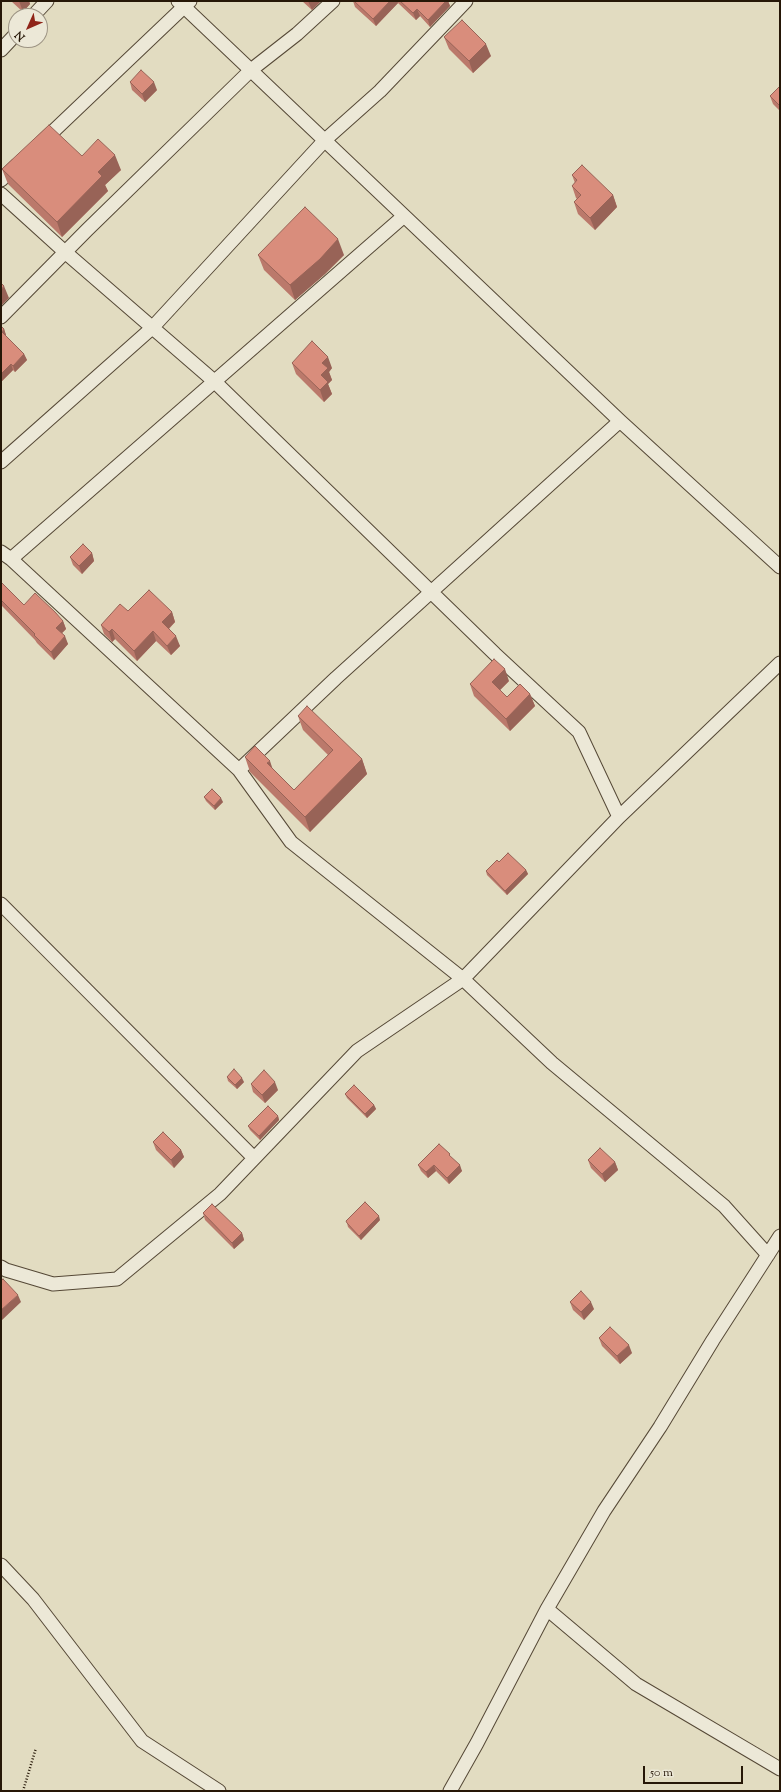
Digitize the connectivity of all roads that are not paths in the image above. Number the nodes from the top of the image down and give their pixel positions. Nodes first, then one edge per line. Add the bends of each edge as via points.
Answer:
1 (333, 1) edge
2 (466, 1) edge
3 (184, 3) edge
4 (8, 43) edge
5 (1, 50) edge
6 (251, 70) junction
7 (325, 140) junction
8 (1, 180) edge
9 (1, 194) edge
10 (404, 216) junction
11 (64, 252) junction
12 (1, 316) edge
13 (152, 328) junction
14 (214, 381) junction
15 (620, 421) junction
16 (1, 462) edge
17 (6, 555) edge
18 (780, 567) edge
19 (432, 591) junction
20 (780, 663) edge
21 (239, 770) junction
22 (619, 817) junction
23 (1, 904) edge
24 (463, 979) junction
25 (254, 1158) junction
26 (780, 1236) edge
27 (768, 1255) junction
28 (1, 1267) edge
29 (1, 1565) edge
30 (547, 1609) junction
31 (780, 1769) edge
32 (219, 1791) edge
33 (450, 1791) edge

1 - 6 street via 297,34
2 - 7 street via 380,91
3 - 6 street
3 - 8 street
4 - 5 street
6 - 7 street
6 - 11 street
7 - 10 street
7 - 13 street
9 - 11 street
10 - 14 street
10 - 15 street
11 - 12 street
11 - 13 street
13 - 14 street
13 - 16 street
14 - 17 street
14 - 19 street
15 - 18 street
15 - 19 street
17 - 21 street
19 - 21 street
19 - 22 street via 579,732
20 - 22 street
21 - 24 street via 291,842
22 - 24 street
23 - 25 street
24 - 25 street via 357,1052
24 - 27 street via 552,1063 724,1206
25 - 28 street via 220,1194 117,1279 53,1284
26 - 27 street
27 - 30 street via 604,1511
29 - 32 street via 33,1599 142,1742
30 - 31 street via 636,1684
30 - 33 street

